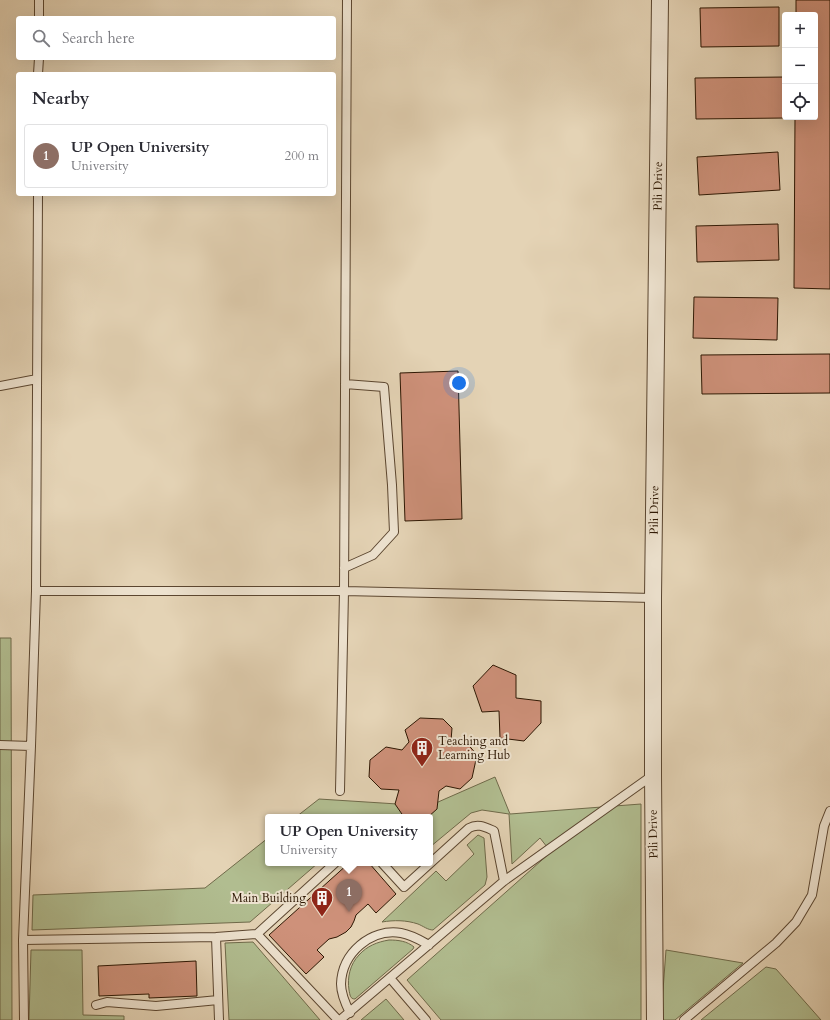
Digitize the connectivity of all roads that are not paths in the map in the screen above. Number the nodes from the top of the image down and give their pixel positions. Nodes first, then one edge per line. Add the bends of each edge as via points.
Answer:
1 (39, 0) edge
2 (347, 0) edge
3 (660, 0) edge
4 (39, 16) edge
5 (39, 60) edge
6 (38, 72) edge
7 (38, 196) edge
8 (37, 379) junction
9 (345, 384) junction
10 (0, 386) edge
11 (344, 568) junction
12 (36, 591) junction
13 (344, 591) junction
14 (653, 598) junction
15 (0, 745) edge
16 (31, 746) junction
17 (652, 775) junction
18 (340, 791) dead end
19 (830, 811) edge
20 (433, 861) edge
21 (332, 866) edge
22 (385, 866) edge
23 (427, 866) edge
24 (504, 881) junction
25 (256, 934) junction
26 (216, 937) junction
27 (23, 940) junction
28 (429, 945) junction
29 (390, 978) junction
30 (218, 1000) junction
31 (96, 1005) dead end
32 (350, 1012) junction
33 (24, 1020) edge
34 (219, 1020) edge
35 (339, 1020) edge
36 (426, 1020) edge
37 (655, 1020) edge
38 (684, 1020) edge

1 - 4 lane
2 - 9 lane
3 - 14 street, Pili Drive
5 - 6 lane
7 - 8 lane
8 - 10 lane
8 - 12 lane
9 - 11 lane
9 - 11 lane via 384,387 394,532 373,555
11 - 13 lane
12 - 13 lane
12 - 16 lane
13 - 14 lane
13 - 18 lane
14 - 17 street, Pili Drive
15 - 16 lane
16 - 27 lane
17 - 24 lane
17 - 37 street, Pili Drive
19 - 38 lane via 824,826 812,895 796,922 776,943
20 - 24 lane via 469,828 478,825 494,831
21 - 25 lane
22 - 23 lane via 404,887
24 - 28 lane
25 - 26 lane
25 - 35 lane
26 - 27 lane
26 - 30 lane
27 - 33 lane
28 - 29 lane
28 - 32 lane via 401,933 386,933 372,937 359,945 343,969 343,999
29 - 32 lane
29 - 36 lane
30 - 31 lane via 156,1006 107,1002
30 - 34 lane
32 - 35 lane

